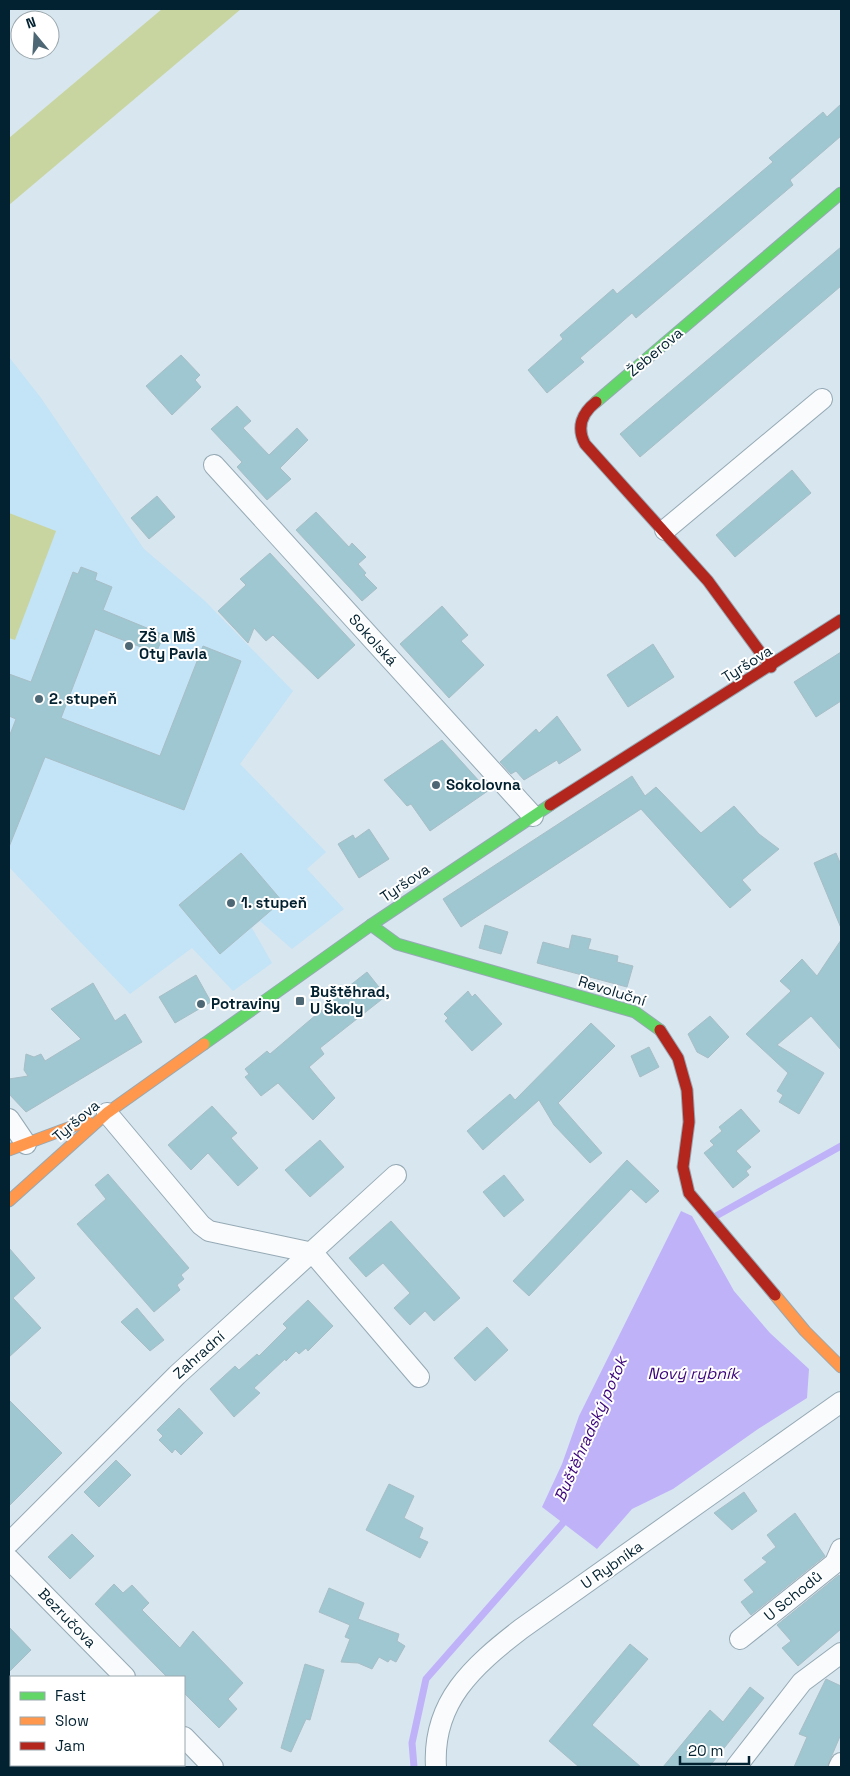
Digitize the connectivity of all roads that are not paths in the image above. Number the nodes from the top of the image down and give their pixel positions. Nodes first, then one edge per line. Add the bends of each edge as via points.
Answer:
1 (841, 193) edge
2 (822, 399) dead end
3 (214, 465) dead end
4 (665, 530) junction
5 (841, 620) edge
6 (770, 667) junction
7 (533, 816) junction
8 (371, 925) junction
9 (107, 1113) junction
10 (9, 1119) edge
11 (17, 1147) edge
12 (396, 1175) dead end
13 (9, 1201) edge
14 (313, 1253) junction
15 (841, 1367) edge
16 (419, 1377) dead end
17 (841, 1402) edge
18 (9, 1543) edge
19 (841, 1549) edge
20 (9, 1559) edge
21 (740, 1639) dead end
22 (841, 1653) edge
23 (124, 1676) edge
24 (185, 1738) edge
25 (841, 1763) edge
26 (214, 1767) edge
27 (436, 1767) edge
28 (736, 1767) edge
29 (840, 1767) edge

1 - 4 street, Žeberova via 587,409 582,417 579,432 582,440
2 - 4 street
3 - 7 street, Sokolská
4 - 6 street, Žeberova via 725,601
5 - 6 street, Tyršova
6 - 7 street, Tyršova
7 - 8 street, Tyršova
8 - 9 street, Tyršova
8 - 15 street, Revoluční via 397,944 635,1012 657,1025 680,1065 687,1086 690,1119 683,1171 689,1193 811,1338
9 - 11 street
9 - 13 street, Tyršova
9 - 14 street via 209,1232
10 - 11 street
12 - 14 street, Zahradní
14 - 16 street
14 - 18 street, Zahradní via 177,1375
17 - 27 street, U Rybníka via 521,1629 479,1663 453,1694 444,1714
19 - 21 street, U Schodů via 835,1563
20 - 23 street, Bezručova
22 - 28 street via 802,1682
24 - 26 street
25 - 29 street

